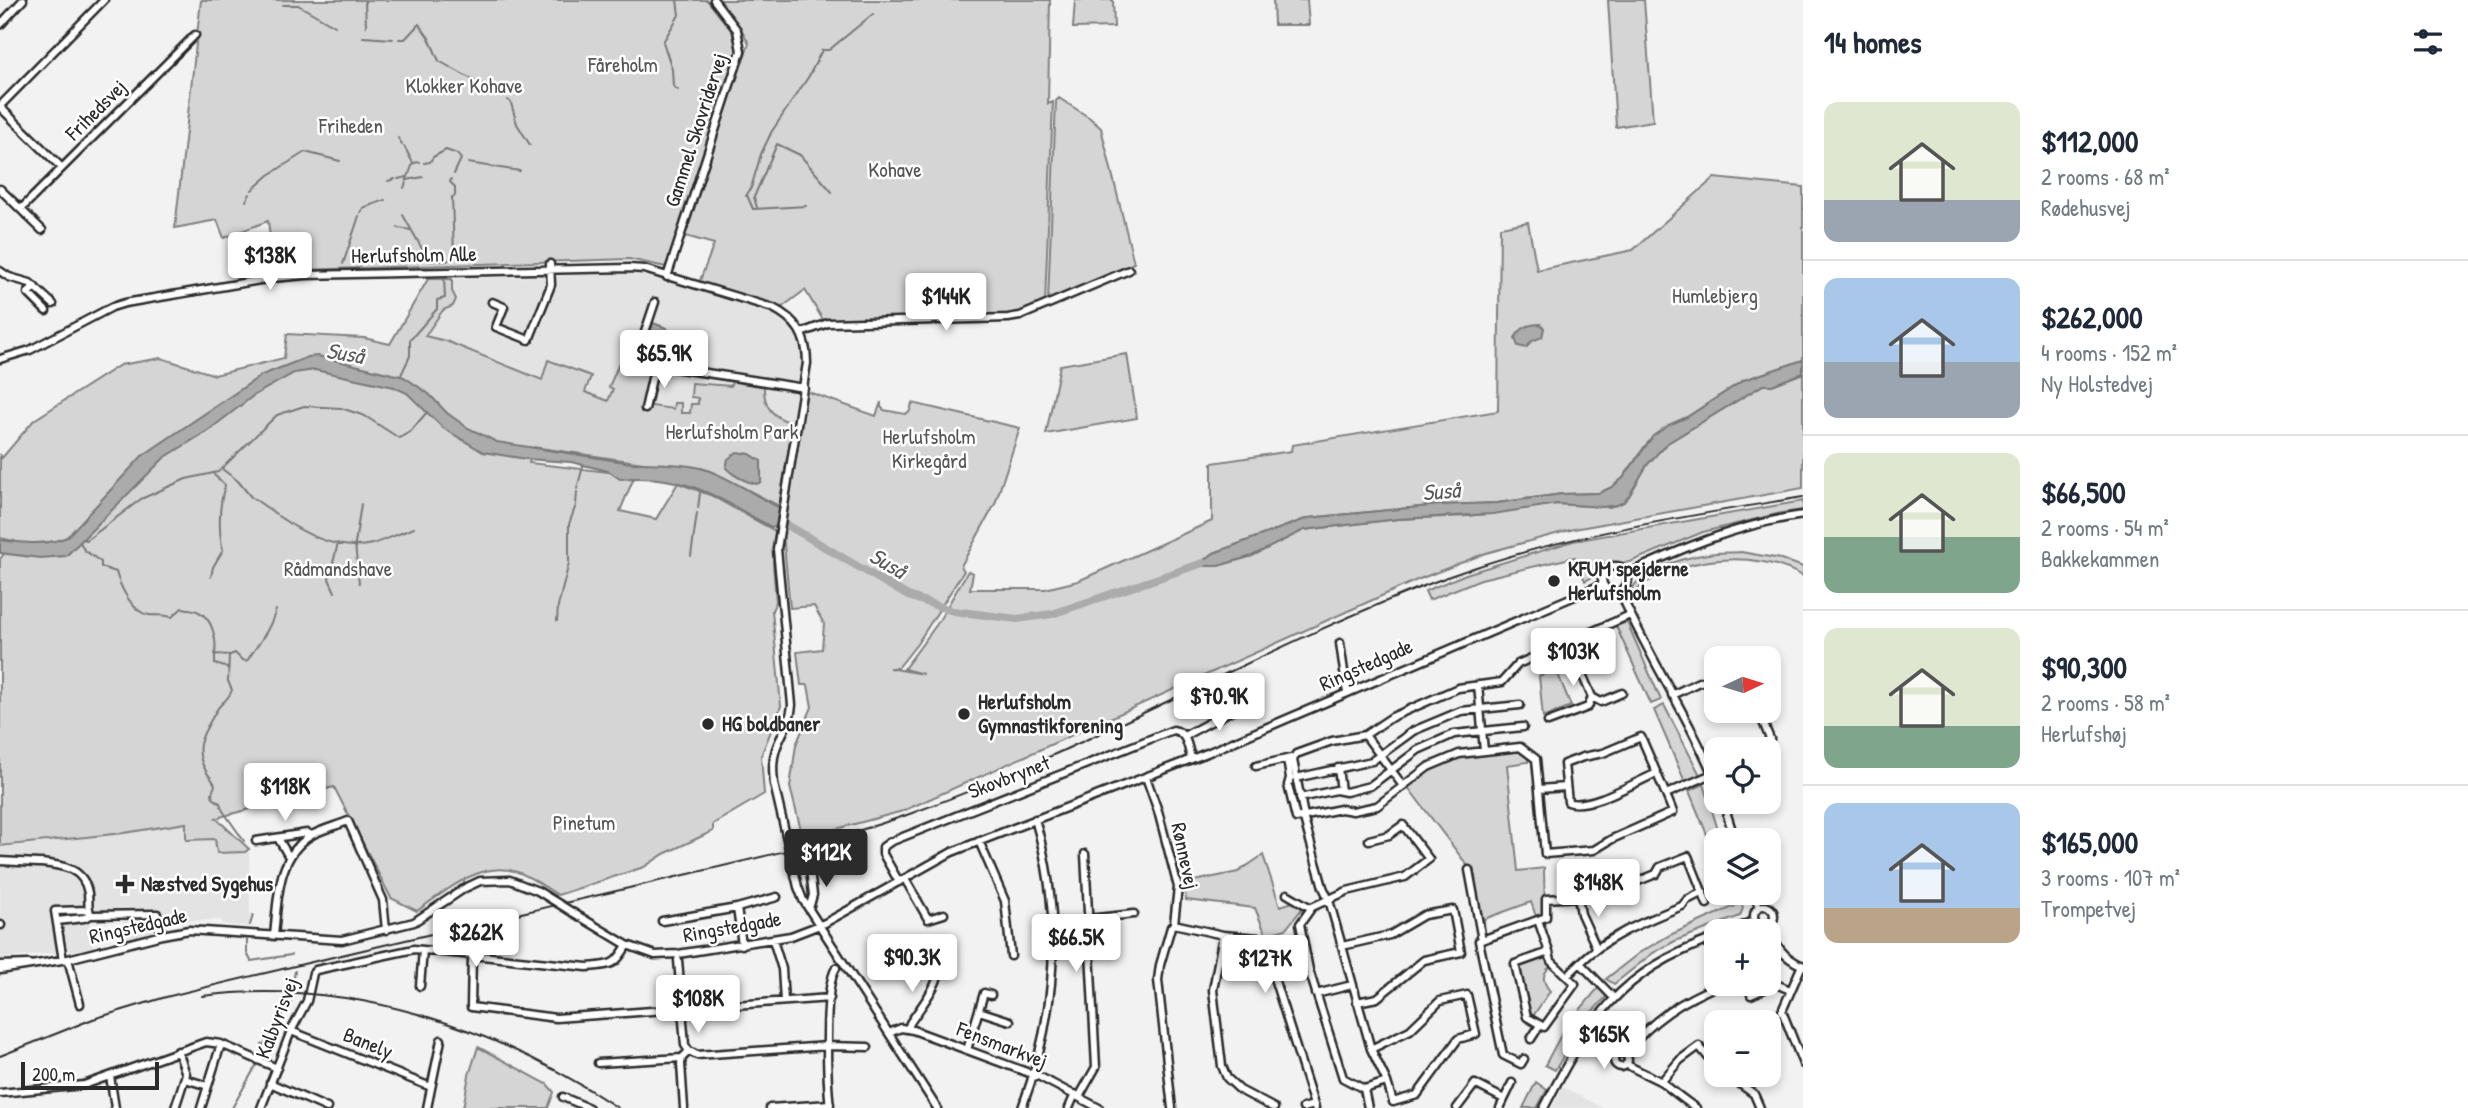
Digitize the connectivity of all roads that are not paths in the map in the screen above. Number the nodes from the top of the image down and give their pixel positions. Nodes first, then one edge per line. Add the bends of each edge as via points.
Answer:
1 (23, 0) edge
2 (104, 0) edge
3 (714, 0) edge
4 (0, 25) edge
5 (195, 35) dead end
6 (0, 107) edge
7 (62, 168) junction
8 (0, 189) edge
9 (21, 209) junction
10 (42, 230) dead end
11 (550, 267) junction
12 (1129, 270) dead end
13 (0, 271) edge
14 (667, 277) junction
15 (35, 287) junction
16 (492, 302) dead end
17 (655, 302) dead end
18 (53, 304) dead end
19 (46, 311) dead end
20 (802, 333) junction
21 (0, 359) edge
22 (656, 365) junction
23 (804, 388) junction
24 (645, 410) dead end
25 (1803, 515) edge
26 (1627, 574) junction
27 (1603, 584) junction
28 (1620, 592) junction
29 (1630, 615) junction
30 (1568, 642) junction
31 (1340, 643) dead end
32 (1704, 682) edge
33 (1478, 685) junction
34 (1347, 693) junction
35 (1622, 693) dead end
36 (1671, 695) junction
37 (1592, 698) junction
38 (1242, 705) dead end
39 (1520, 705) dead end
40 (1480, 709) junction
41 (1548, 722) dead end
42 (1523, 727) dead end
43 (1482, 731) junction
44 (1365, 735) junction
45 (1184, 736) junction
46 (1484, 751) junction
47 (1379, 755) junction
48 (1290, 758) junction
49 (1191, 759) junction
50 (1704, 759) edge
51 (1256, 766) dead end
52 (1338, 768) junction
53 (1391, 771) junction
54 (1657, 774) junction
55 (1146, 777) junction
56 (1704, 777) edge
57 (1296, 778) junction
58 (1403, 786) junction
59 (1566, 787) junction
60 (1539, 789) junction
61 (1342, 790) junction
62 (1666, 794) junction
63 (1300, 798) junction
64 (1303, 816) junction
65 (1035, 819) junction
66 (312, 835) junction
67 (278, 838) junction
68 (1369, 839) dead end
69 (256, 841) dead end
70 (979, 841) junction
71 (1085, 854) dead end
72 (289, 857) junction
73 (0, 861) edge
74 (809, 861) dead end
75 (1469, 870) dead end
76 (902, 880) junction
77 (1703, 892) junction
78 (1287, 894) dead end
79 (1704, 895) edge
80 (777, 897) dead end
81 (1578, 897) junction
82 (1329, 901) junction
83 (1759, 907) joint
84 (737, 908) junction
85 (1311, 908) junction
86 (809, 909) junction
87 (89, 912) junction
88 (944, 914) dead end
89 (1133, 914) dead end
90 (1088, 919) junction
91 (1755, 919) edge
92 (1773, 919) edge
93 (1538, 920) junction
94 (662, 921) dead end
95 (1174, 924) junction
96 (820, 926) junction
97 (386, 930) junction
98 (162, 935) junction
99 (1223, 935) junction
100 (274, 936) junction
101 (773, 940) junction
102 (1482, 940) junction
103 (1704, 942) edge
104 (627, 945) junction
105 (742, 945) junction
106 (1342, 946) junction
107 (1596, 947) junction
108 (424, 950) junction
109 (1549, 952) junction
110 (1781, 953) edge
111 (472, 955) junction
112 (936, 955) dead end
113 (1011, 956) dead end
114 (66, 960) junction
115 (678, 960) dead end
116 (1580, 963) junction
117 (45, 964) junction
118 (0, 965) edge
119 (1802, 966) edge
120 (836, 968) dead end
121 (0, 971) edge
122 (1567, 976) junction
123 (1352, 985) junction
124 (420, 986) dead end
125 (1781, 986) edge
126 (1790, 990) junction
127 (1704, 991) edge
128 (1316, 994) junction
129 (991, 995) dead end
130 (830, 998) junction
131 (1614, 998) junction
132 (784, 1001) junction
133 (1357, 1002) junction
134 (80, 1004) dead end
135 (682, 1009) junction
136 (979, 1011) junction
137 (1010, 1021) dead end
138 (1539, 1024) junction
139 (908, 1028) junction
140 (292, 1031) junction
141 (889, 1033) junction
142 (1583, 1035) junction
143 (1531, 1039) dead end
144 (441, 1040) dead end
145 (221, 1044) junction
146 (828, 1046) junction
147 (868, 1047) dead end
148 (1371, 1049) junction
149 (967, 1050) junction
150 (178, 1051) junction
151 (689, 1051) junction
152 (1704, 1052) edge
153 (1625, 1054) junction
154 (1615, 1057) junction
155 (682, 1058) junction
156 (1524, 1059) dead end
157 (598, 1063) dead end
158 (1803, 1064) edge
159 (1626, 1065) junction
160 (277, 1068) junction
161 (1034, 1075) junction
162 (110, 1076) junction
163 (185, 1079) junction
164 (1662, 1081) junction
165 (1387, 1082) junction
166 (271, 1083) junction
167 (1512, 1083) dead end
168 (208, 1086) junction
169 (431, 1087) junction
170 (1744, 1087) edge
171 (1364, 1089) junction
172 (0, 1093) edge
173 (1077, 1096) junction
174 (563, 1097) dead end
175 (1504, 1099) junction
176 (830, 1106) edge
177 (1314, 1106) edge
178 (115, 1108) edge
179 (175, 1108) edge
180 (201, 1108) edge
181 (261, 1108) edge
182 (327, 1108) edge
183 (427, 1108) edge
184 (589, 1108) edge
185 (684, 1108) edge
186 (770, 1108) edge
187 (937, 1108) edge
188 (1022, 1108) edge
189 (1069, 1108) edge
190 (1099, 1108) edge
191 (1172, 1108) edge
192 (1273, 1108) edge
193 (1303, 1108) edge
194 (1368, 1108) edge
195 (1457, 1108) edge
196 (1500, 1108) edge
197 (1544, 1108) edge
198 (1696, 1108) edge
199 (1760, 1108) edge

1 - 4 street
2 - 6 street
3 - 14 street, Gammel Skovridervej via 737,30 741,51
5 - 7 street, Frihedsvej
6 - 7 street
7 - 9 street, Frihedsvej
8 - 9 street
9 - 10 street
11 - 14 street, Herlufsholm Alle via 644,269
11 - 16 street via 551,285 529,340 496,327 504,307
11 - 21 street, Herlufsholm Alle via 272,278 112,307 30,350
12 - 20 street via 1020,316 828,323
13 - 15 street
14 - 20 street, Herlufsholm Alle via 773,308
15 - 18 street
15 - 19 street via 29,293
17 - 22 street via 635,362
20 - 23 street via 807,351
22 - 23 street
22 - 24 street
23 - 86 street via 778,534 792,705 773,772 798,887
25 - 26 street via 1701,541
26 - 27 street via 1617,566 1609,568
26 - 28 street via 1628,582
27 - 28 street
27 - 34 street, Ringstedgade
28 - 29 street
29 - 30 street
29 - 36 street
30 - 33 street via 1518,664 1502,682
30 - 37 street
31 - 34 street
32 - 36 street
33 - 40 street
33 - 44 street via 1458,688 1392,717
34 - 49 street, Ringstedgade
35 - 37 street via 1601,702
36 - 50 street
37 - 41 street via 1588,707
38 - 45 street, Skovbrynet
39 - 40 street
40 - 43 street
40 - 47 street via 1413,731
42 - 43 street
43 - 46 street
43 - 53 street via 1454,734 1423,747
44 - 47 street
44 - 48 street via 1332,741
45 - 49 street
45 - 76 street, Skovbrynet via 1173,730 890,842 883,847 883,854
46 - 58 street via 1460,754 1428,767
46 - 60 street via 1520,747 1536,759
47 - 52 street via 1372,761
47 - 53 street
48 - 51 street
48 - 57 street
48 - 64 street via 1288,785 1296,818
49 - 55 street, Ringstedgade
52 - 57 street
52 - 61 street
53 - 58 street
53 - 61 street via 1370,786
54 - 59 street via 1592,802 1569,803
54 - 59 street via 1641,737 1564,764
54 - 62 street
55 - 65 street, Ringstedgade
55 - 95 street, Rønnevej via 1178,887
56 - 62 street
57 - 63 street
58 - 64 street via 1377,806
59 - 60 street
60 - 62 street via 1545,854 1594,850 1672,812
61 - 63 street
63 - 64 street
64 - 82 street
65 - 70 street, Ringstedgade
65 - 161 street via 1048,869 1054,940 1048,1012
66 - 67 street
66 - 72 street
66 - 97 street via 348,821 383,900
67 - 69 street
67 - 72 street
68 - 82 street via 1389,835 1403,825 1429,859 1405,877 1347,891
70 - 76 street, Ringstedgade
70 - 113 street via 1005,901
71 - 90 street
72 - 100 street via 280,880
73 - 87 street via 65,866 78,874 87,890
74 - 86 street via 813,895
75 - 102 street
76 - 88 street via 928,919
76 - 96 street, Ringstedgade
77 - 79 street
77 - 81 street via 1688,856 1616,891
77 - 107 street
78 - 85 street
80 - 84 street
81 - 93 street via 1546,899 1546,917
81 - 107 street
82 - 85 street
82 - 106 street
83 - 91 street
83 - 92 street via 1769,907
84 - 94 street
84 - 105 street
85 - 128 street via 1300,924
86 - 96 street
87 - 98 street via 158,914
87 - 114 street via 55,911
89 - 90 street
90 - 173 street via 1096,1067
93 - 102 street
93 - 109 street
95 - 99 street
95 - 191 street, Rønnevej via 1158,981
96 - 101 street, Ringstedgade
96 - 141 street
97 - 100 street, Ringstedgade via 334,941
97 - 104 street, Ringstedgade, bridge via 414,922 480,881 510,880 538,891
98 - 100 street, Ringstedgade via 205,929
98 - 114 street, Ringstedgade
99 - 177 street via 1262,940
99 - 192 street via 1213,990 1222,1066 1240,1090
101 - 105 street, Ringstedgade
101 - 132 street via 782,969
102 - 156 street via 1503,1055 1521,1064
103 - 131 street via 1655,965
104 - 105 street, Ringstedgade via 665,955
104 - 111 street, Kalbyrisvej via 618,961 587,967
106 - 123 street
106 - 133 street via 1390,935 1424,915 1453,910 1461,952 1424,960 1377,998
107 - 116 street
108 - 111 street, Kalbyrisvej
108 - 124 street
108 - 140 street, Kalbyrisvej via 316,970
109 - 122 street via 1551,961
109 - 138 street via 1515,964 1527,1017
110 - 119 street
111 - 135 street via 471,1007 556,1018
112 - 139 street via 939,976
114 - 117 street, Ringstedgade
114 - 134 street
115 - 135 street
116 - 122 street
116 - 131 street
117 - 118 street
117 - 121 street, Ringstedgade
119 - 126 street
120 - 130 street
122 - 138 street via 1575,984 1544,1027
123 - 128 street
123 - 133 street
125 - 126 street
126 - 158 street via 1782,1011
127 - 153 street via 1665,1013
128 - 171 street via 1343,1078
129 - 136 street via 984,993
130 - 132 street
130 - 146 street
131 - 142 street
132 - 135 street
133 - 148 street
135 - 151 street
136 - 137 street
136 - 149 street
138 - 143 street
139 - 141 street
139 - 149 street, Fensmarkvej
140 - 160 street, Kalbyrisvej
140 - 169 street, Banely
141 - 187 street
142 - 154 street
142 - 197 street
144 - 169 street
145 - 150 street via 206,1042
145 - 160 street
145 - 168 street
146 - 147 street
146 - 151 street via 697,1055
146 - 176 street
148 - 165 street
148 - 165 street via 1410,1030 1440,1001 1467,995 1476,1034 1458,1039 1417,1095 1394,1102
149 - 161 street, Fensmarkvej
150 - 162 street
150 - 163 street
151 - 155 street
152 - 164 street via 1699,1046
153 - 154 street
153 - 159 street
154 - 159 street via 1616,1065
155 - 157 street
155 - 185 street
159 - 164 street
160 - 166 street, Kalbyrisvej
161 - 173 street, Fensmarkvej
161 - 188 street
162 - 172 street via 73,1087
162 - 178 street
163 - 168 street
163 - 179 street
164 - 198 street
165 - 171 street
166 - 181 street, Kalbyrisvej
166 - 182 street
167 - 175 street
168 - 180 street
169 - 183 street
170 - 199 street via 1754,1094
171 - 194 street
173 - 189 street
173 - 190 street, Fensmarkvej
174 - 184 street
175 - 195 street via 1475,1084
175 - 196 street
176 - 186 street
177 - 193 street

